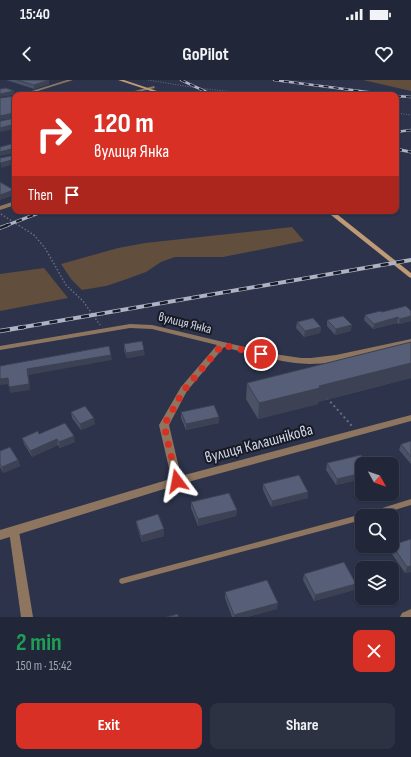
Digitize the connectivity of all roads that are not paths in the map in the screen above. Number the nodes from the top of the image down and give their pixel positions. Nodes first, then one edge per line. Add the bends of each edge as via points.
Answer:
1 (71, 80) edge
2 (120, 80) edge
3 (130, 80) edge
4 (152, 88) junction
5 (31, 92) edge
6 (136, 92) edge
7 (161, 92) edge
8 (166, 92) edge
9 (12, 204) edge
10 (0, 208) edge
11 (333, 214) edge
12 (411, 276) edge
13 (411, 341) edge
14 (222, 345) junction
15 (0, 348) edge
16 (411, 418) edge
17 (177, 481) junction
18 (411, 502) edge
19 (388, 509) edge
20 (355, 520) edge
21 (14, 531) junction
22 (0, 535) edge
23 (122, 581) dead end
24 (411, 615) edge
25 (27, 617) edge
26 (406, 617) edge

1 - 5 street
2 - 4 main road
3 - 4 main road
4 - 6 street
4 - 7 main road
4 - 8 main road
9 - 10 street
11 - 12 main road
13 - 14 street, вулиця Янка via 311,361 274,357
14 - 15 street, вулиця Янка via 152,327 130,326
14 - 17 street via 184,390 164,425
16 - 17 street, вулиця Калашнікова
17 - 21 street, вулиця Калашнікова
18 - 19 lane
20 - 23 lane
21 - 22 street, вулиця Калашнікова
21 - 25 street
24 - 26 street

